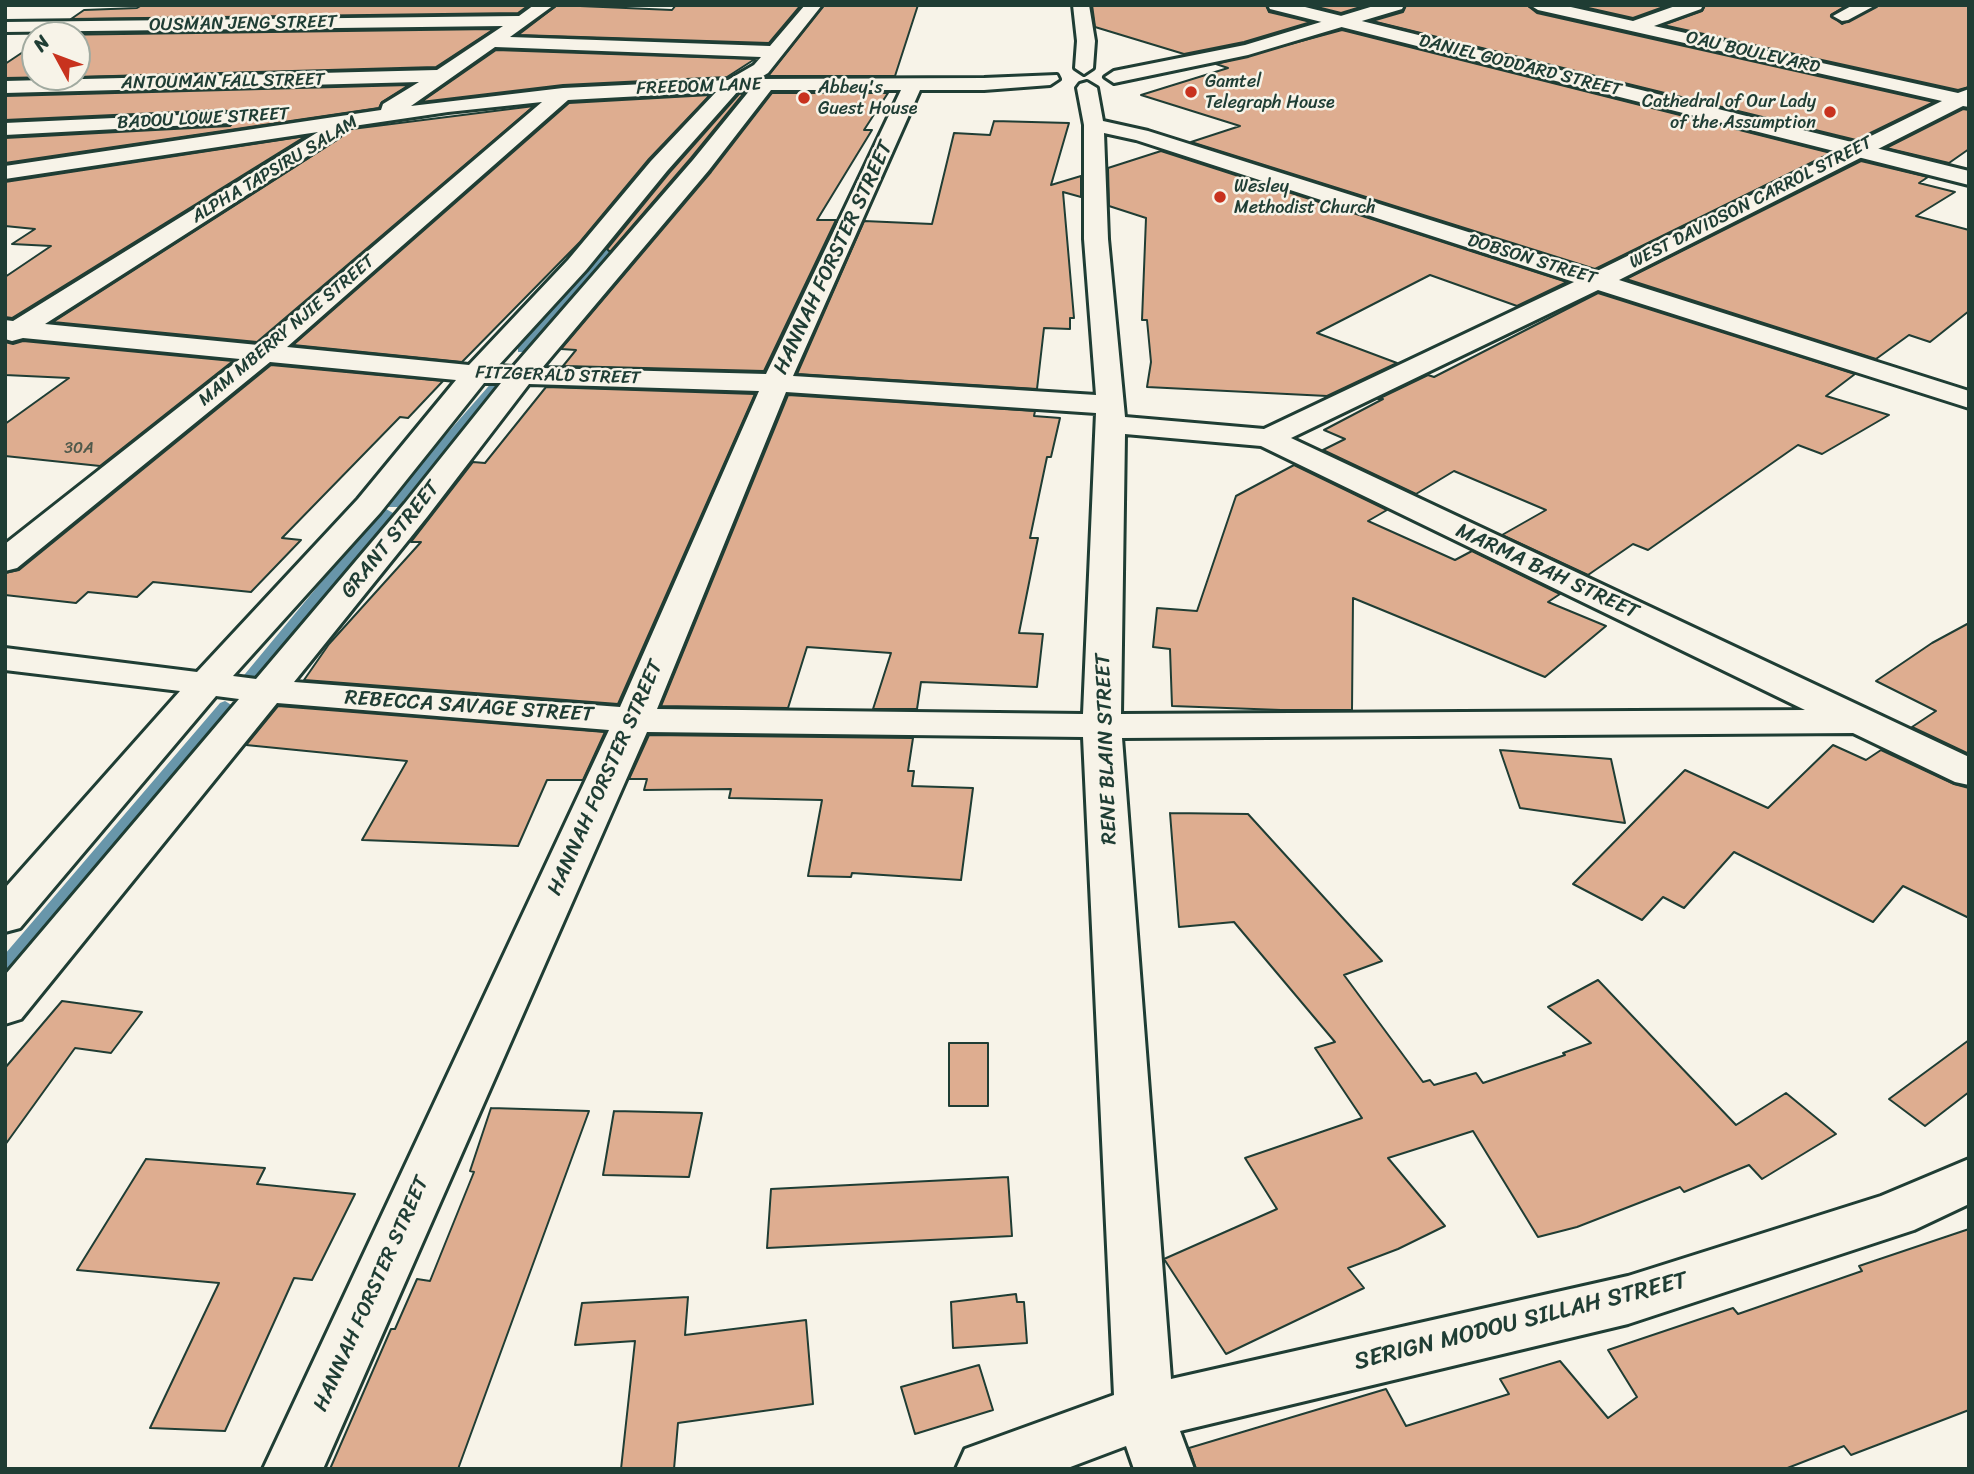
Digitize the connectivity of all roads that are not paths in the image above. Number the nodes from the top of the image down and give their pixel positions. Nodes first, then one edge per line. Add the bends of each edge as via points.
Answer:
1 (546, 5) edge
2 (814, 5) edge
3 (1081, 5) edge
4 (1276, 5) edge
5 (1396, 5) edge
6 (1538, 5) edge
7 (1695, 5) edge
8 (1868, 5) edge
9 (1842, 16) dead end
10 (522, 21) junction
11 (1341, 22) junction
12 (1636, 26) junction
13 (5, 27) edge
14 (492, 41) junction
15 (1016, 63) dead end
16 (772, 66) junction
17 (1072, 71) junction
18 (442, 76) junction
19 (914, 84) junction
20 (733, 85) junction
21 (5, 87) edge
22 (563, 94) junction
23 (1966, 99) edge
24 (400, 104) junction
25 (350, 120) junction
26 (1094, 125) junction
27 (5, 129) edge
28 (1856, 149) junction
29 (5, 173) edge
30 (1969, 178) edge
31 (1605, 277) junction
32 (10, 331) edge
33 (264, 354) junction
34 (523, 373) junction
35 (476, 374) junction
36 (776, 383) junction
37 (1969, 400) edge
38 (1111, 415) junction
39 (1269, 438) junction
40 (5, 561) edge
41 (5, 659) edge
42 (207, 683) junction
43 (266, 691) junction
44 (633, 720) junction
45 (1865, 721) junction
46 (1102, 726) junction
47 (1969, 773) edge
48 (5, 917) edge
49 (5, 1007) edge
50 (1969, 1180) edge
51 (1144, 1412) junction
52 (293, 1469) edge
53 (986, 1469) edge
54 (1164, 1469) edge

1 - 10 main road, ALPHA TAPSIRU SALAM
2 - 16 main road, GRANT STREET
3 - 17 main road, RENE BLAIN STREET via 1086,41
4 - 11 main road, DANIEL GODDARD STREET
5 - 11 main road
6 - 12 main road, OAU BOULEVARD
7 - 12 main road
8 - 9 main road
10 - 13 main road, OUSMAN JENG STREET
10 - 14 main road, ALPHA TAPSIRU SALAM
11 - 17 main road via 1248,50 1114,77 1107,85
11 - 28 main road, DANIEL GODDARD STREET
12 - 23 main road, OAU BOULEVARD
14 - 16 main road, FREEDOM LANE
14 - 18 main road, ALPHA TAPSIRU SALAM
15 - 17 main road
16 - 19 main road, FREEDOM LANE
16 - 20 main road, GRANT STREET
16 - 34 main road, GRANT STREET via 701,165
17 - 19 main road, FREEDOM LANE via 984,84
17 - 26 main road, RENE BLAIN STREET
18 - 21 main road, ANTOUMAN FALL STREET
18 - 24 main road, ALPHA TAPSIRU SALAM
19 - 36 main road, HANNAH FORSTER STREET
20 - 22 main road, FREEDOM LANE
20 - 35 main road, GRANT STREET
22 - 25 main road, FREEDOM LANE
22 - 33 main road, MAM MBERRY NJIE STREET
23 - 28 main road, WEST DAVIDSON CARROL STREET
24 - 25 main road, ALPHA TAPSIRU SALAM
24 - 27 main road, BADOU LOWE STREET via 237,118
25 - 29 main road
25 - 32 main road, ALPHA TAPSIRU SALAM
26 - 31 main road, DOBSON STREET via 1141,135
26 - 38 main road, RENE BLAIN STREET via 1096,239
28 - 30 main road, DANIEL GODDARD STREET
28 - 31 main road, WEST DAVIDSON CARROL STREET
31 - 37 main road, DOBSON STREET
31 - 39 main road, WEST DAVIDSON CARROL STREET
32 - 33 main road, FITZGERALD STREET
33 - 35 main road, FITZGERALD STREET
33 - 40 main road, MAM MBERRY NJIE STREET
34 - 35 main road, FITZGERALD STREET
34 - 36 main road, FITZGERALD STREET
34 - 43 main road, GRANT STREET
35 - 42 main road, GRANT STREET via 369,506
36 - 38 main road, FITZGERALD STREET
36 - 44 main road, HANNAH FORSTER STREET
38 - 39 main road, MARMA BAH STREET
38 - 46 main road, RENE BLAIN STREET
39 - 45 main road, MARMA BAH STREET
41 - 42 main road, REBECCA SAVAGE STREET
42 - 43 main road, REBECCA SAVAGE STREET
42 - 48 main road, GRANT STREET
43 - 44 main road, REBECCA SAVAGE STREET
43 - 49 main road, GRANT STREET
44 - 46 main road, REBECCA SAVAGE STREET
44 - 52 main road, HANNAH FORSTER STREET
45 - 46 main road, REBECCA SAVAGE STREET
45 - 47 main road, MARMA BAH STREET
46 - 51 main road, RENE BLAIN STREET
50 - 51 main road, SERIGN MODOU SILLAH STREET via 1895,1214 1628,1300
51 - 53 main road, SERIGN MODOU SILLAH STREET
51 - 54 main road, RENE BLAIN STREET

